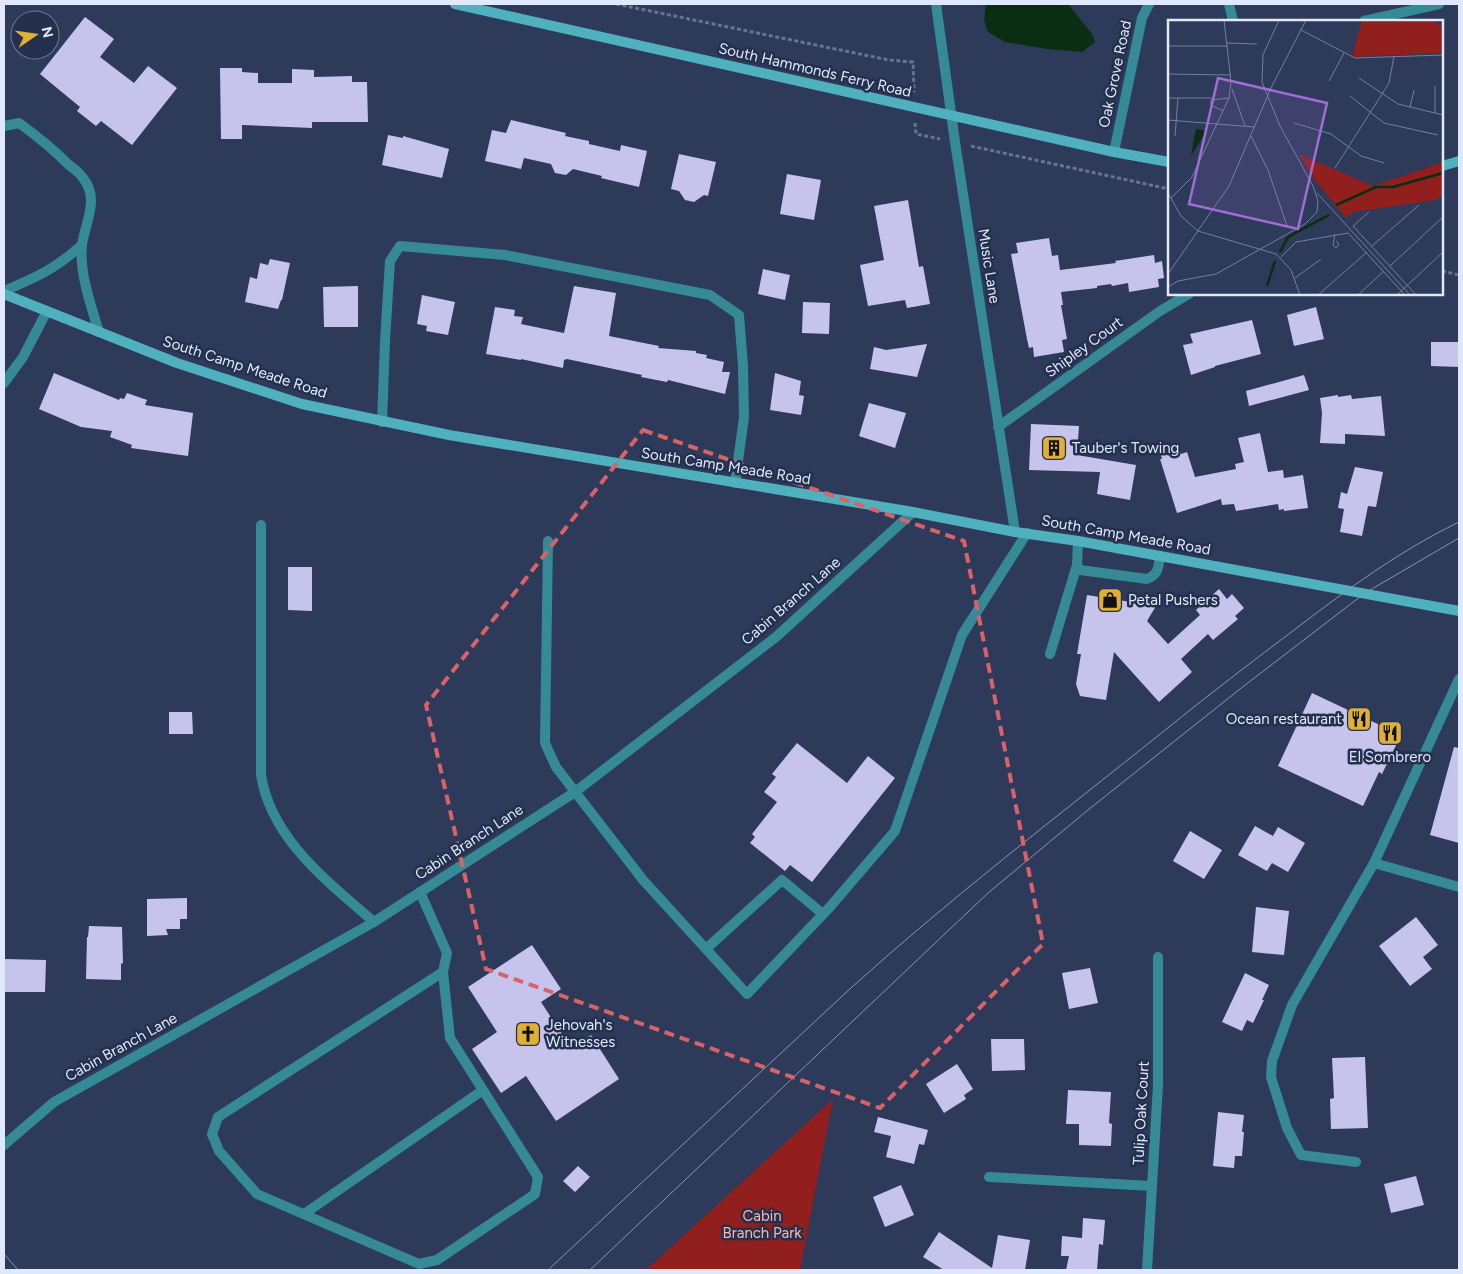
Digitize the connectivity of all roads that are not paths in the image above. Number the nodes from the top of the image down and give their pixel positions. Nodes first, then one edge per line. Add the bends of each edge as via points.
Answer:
1 (455, 4) edge
2 (936, 4) edge
3 (1148, 4) edge
4 (1230, 4) edge
5 (1439, 4) edge
6 (1234, 20) edge
7 (1368, 20) edge
8 (951, 116) junction
9 (4, 126) edge
10 (1114, 152) junction
11 (1459, 161) edge
12 (1168, 162) edge
13 (1443, 166) edge
14 (82, 245) junction
15 (4, 293) edge
16 (1187, 295) edge
17 (47, 312) junction
18 (99, 332) junction
19 (4, 383) edge
20 (382, 422) junction
21 (998, 427) junction
22 (735, 483) junction
23 (913, 512) junction
24 (261, 525) dead end
25 (1015, 532) junction
26 (1027, 533) junction
27 (548, 541) dead end
28 (1078, 541) junction
29 (1160, 556) junction
30 (1077, 564) junction
31 (1459, 612) edge
32 (1050, 654) dead end
33 (1459, 679) edge
34 (574, 792) junction
35 (1374, 863) junction
36 (1459, 888) edge
37 (420, 892) junction
38 (823, 914) junction
39 (374, 922) junction
40 (707, 948) junction
41 (1158, 957) dead end
42 (442, 972) junction
43 (483, 1090) junction
44 (4, 1145) edge
45 (1356, 1162) dead end
46 (989, 1177) dead end
47 (1152, 1186) junction
48 (304, 1214) junction
49 (1147, 1270) edge

1 - 8 main road, South Hammonds Ferry Road
2 - 8 street, Music Lane
3 - 10 street, Oak Grove Road via 1142,18
4 - 6 street
5 - 7 street
8 - 10 main road, South Hammonds Ferry Road
8 - 21 street, Music Lane
9 - 14 street via 20,123 84,179 91,195 90,215
10 - 12 main road, South Hammonds Ferry Road
11 - 13 main road
14 - 15 street via 42,275
14 - 18 street via 87,290
15 - 17 main road, South Camp Meade Road
16 - 21 street, Shipley Court via 1160,310
17 - 18 main road, South Camp Meade Road
17 - 19 street via 23,357
18 - 20 main road, South Camp Meade Road via 177,363 302,404
20 - 22 main road, South Camp Meade Road
20 - 22 street via 390,261 400,246 505,255 710,295 739,315 744,417
21 - 25 street, Music Lane
22 - 23 main road, South Camp Meade Road
23 - 25 main road, South Camp Meade Road
23 - 34 street, Cabin Branch Lane via 776,638
24 - 39 street via 261,775 264,793 274,817 290,841 336,889
25 - 26 main road, South Camp Meade Road
26 - 28 main road, South Camp Meade Road
26 - 38 street via 962,635 895,831
27 - 34 street via 545,743
28 - 29 main road, South Camp Meade Road
28 - 30 street
29 - 30 street via 1158,572 1147,579 1080,570
29 - 31 main road, South Camp Meade Road
30 - 32 street
33 - 35 street
34 - 37 street, Cabin Branch Lane
34 - 40 street via 643,880
35 - 36 street
35 - 45 street via 1292,1005 1272,1061 1271,1076 1287,1128 1301,1154
37 - 39 street, Cabin Branch Lane
37 - 42 street via 447,953
38 - 40 street via 782,880
38 - 40 street via 748,994
39 - 44 street, Cabin Branch Lane via 54,1102
41 - 47 street, Tulip Oak Court via 1158,1084
42 - 43 street via 450,1038
42 - 48 street via 218,1117 212,1134 219,1151 257,1194
43 - 48 street
43 - 48 street via 538,1177 535,1194 437,1260 419,1264
46 - 47 street
47 - 49 street, Tulip Oak Court

